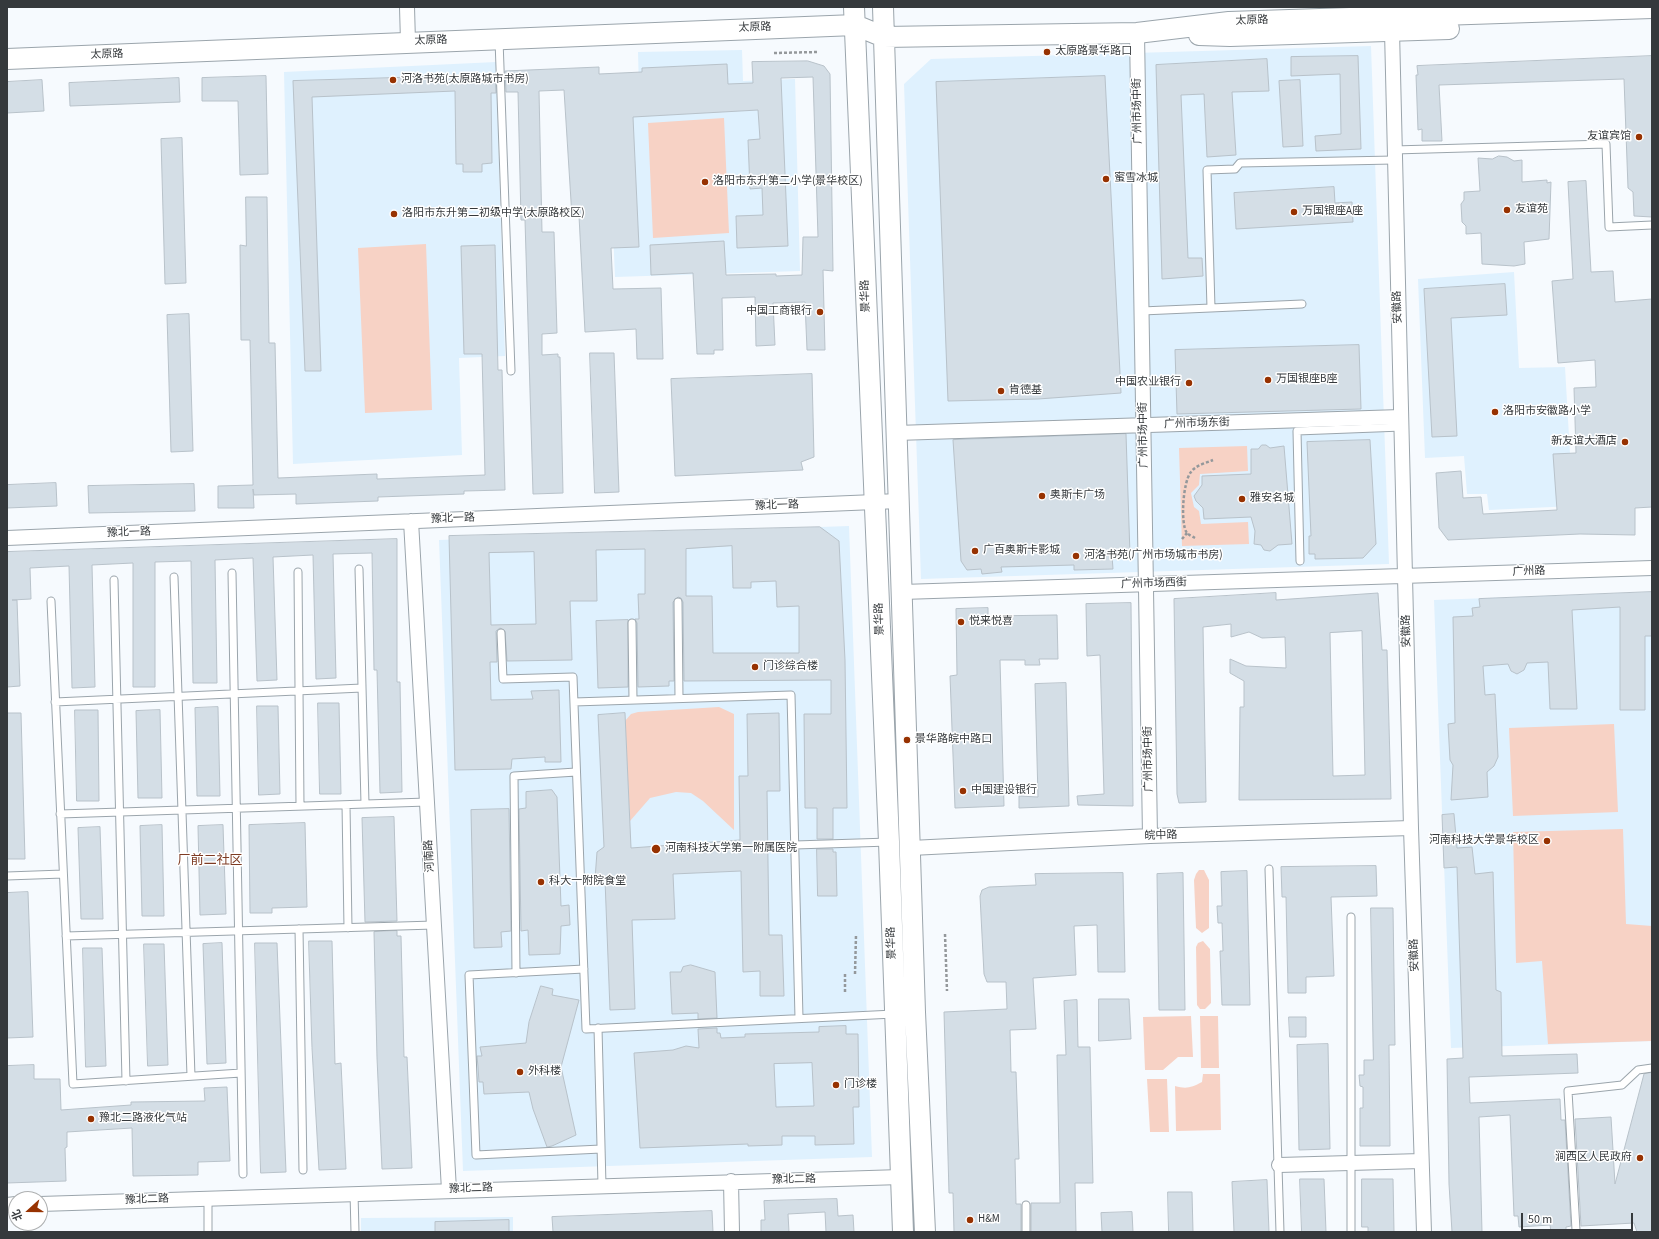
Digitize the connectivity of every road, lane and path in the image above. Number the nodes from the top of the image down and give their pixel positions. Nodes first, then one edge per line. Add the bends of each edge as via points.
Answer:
1 (407, 7) edge
2 (880, 7) edge
3 (884, 7) edge
4 (1652, 8) edge
5 (855, 16) edge
6 (1652, 21) edge
7 (1392, 31) junction
8 (1137, 33) junction
9 (884, 37) junction
10 (499, 38) junction
11 (408, 42) junction
12 (818, 52) dead end
13 (774, 53) dead end
14 (7, 59) edge
15 (1394, 155) junction
16 (1652, 225) edge
17 (1302, 304) dead end
18 (1212, 308) junction
19 (1142, 311) junction
20 (511, 370) dead end
21 (1402, 422) junction
22 (1144, 425) junction
23 (896, 433) junction
24 (1213, 460) dead end
25 (899, 501) junction
26 (875, 502) junction
27 (411, 521) junction
28 (1187, 533) junction
29 (7, 538) edge
30 (1195, 538) dead end
31 (1182, 539) dead end
32 (1300, 561) dead end
33 (1652, 568) edge
34 (359, 569) dead end
35 (298, 572) dead end
36 (232, 573) dead end
37 (1406, 576) junction
38 (174, 577) dead end
39 (114, 580) dead end
40 (1146, 584) junction
41 (902, 592) junction
42 (51, 601) dead end
43 (678, 602) dead end
44 (632, 624) dead end
45 (501, 633) dead end
46 (362, 688) junction
47 (299, 691) junction
48 (234, 694) junction
49 (178, 696) junction
50 (679, 698) junction
51 (117, 699) junction
52 (633, 700) junction
53 (55, 702) junction
54 (574, 702) junction
55 (576, 772) junction
56 (427, 802) junction
57 (365, 804) junction
58 (346, 805) junction
59 (300, 806) junction
60 (236, 808) junction
61 (182, 810) junction
62 (120, 812) junction
63 (60, 814) junction
64 (1411, 828) junction
65 (1150, 836) junction
66 (889, 842) junction
67 (796, 845) junction
68 (911, 848) junction
69 (1269, 869) dead end
70 (63, 874) junction
71 (7, 876) edge
72 (1351, 917) dead end
73 (434, 925) junction
74 (348, 928) junction
75 (299, 929) junction
76 (238, 931) junction
77 (186, 933) junction
78 (123, 934) junction
79 (945, 934) dead end
80 (856, 935) dead end
81 (66, 936) junction
82 (584, 969) junction
83 (516, 973) junction
84 (845, 974) dead end
85 (856, 974) dead end
86 (947, 991) dead end
87 (845, 993) dead end
88 (894, 1014) junction
89 (799, 1018) junction
90 (598, 1028) junction
91 (1652, 1068) edge
92 (241, 1073) junction
93 (191, 1076) junction
94 (126, 1081) junction
95 (601, 1149) junction
96 (1421, 1161) junction
97 (1350, 1163) junction
98 (1279, 1165) junction
99 (303, 1170) dead end
100 (243, 1174) dead end
101 (901, 1177) junction
102 (731, 1181) junction
103 (602, 1185) junction
104 (449, 1190) junction
105 (354, 1193) junction
106 (208, 1198) junction
107 (48, 1204) edge
108 (1026, 1205) dead end
109 (1576, 1230) dead end
110 (208, 1232) edge
111 (355, 1232) edge
112 (732, 1232) edge
113 (903, 1232) edge
114 (925, 1232) edge
115 (1026, 1232) edge
116 (1280, 1232) edge
117 (1351, 1232) edge
118 (1424, 1232) edge

1 - 11 street
2 - 5 main road
3 - 9 main road, 景华路
4 - 8 main road, 太原路 via 1229,22
5 - 9 main road, 太原路
5 - 10 main road, 太原路
5 - 26 main road, 景华路
6 - 7 main road
7 - 8 main road via 1230,36
7 - 15 street, 安徽路
8 - 9 main road, 太原路
8 - 19 street, 广州市场中街
9 - 23 main road, 景华路
10 - 11 main road, 太原路
10 - 20 lane
11 - 14 main road, 太原路
12 - 13 path
15 - 16 lane via 1606,144 1609,227
15 - 18 lane via 1240,163 1235,169 1207,170
15 - 21 street, 安徽路
17 - 18 lane
18 - 19 lane
19 - 22 street, 广州市场中街
21 - 22 street, 广州市场东街
21 - 32 lane via 1297,431
21 - 37 street, 安徽路
22 - 23 street, 广州市场东街
22 - 40 street, 广州市场中街
23 - 25 main road, 景华路
24 - 28 path via 1201,464 1191,472 1186,481 1183,491 1184,525
25 - 26 street, 豫北一路
25 - 41 main road, 景华路
26 - 27 street, 豫北一路
26 - 66 main road, 景华路
27 - 29 street, 豫北一路
27 - 56 street, 河南路
28 - 30 path
28 - 31 path
33 - 37 street, 广州路
34 - 46 lane
35 - 47 lane
36 - 48 lane
37 - 40 street, 广州市场西街
37 - 64 street, 安徽路
38 - 49 lane
39 - 51 lane
40 - 41 street, 广州市场西街
40 - 65 street, 广州市场中街
41 - 68 main road, 景华路
42 - 53 lane
43 - 50 lane
44 - 52 lane
45 - 54 lane via 503,679 572,677
46 - 47 lane
46 - 57 lane
47 - 48 lane
47 - 59 lane
48 - 49 lane
48 - 60 lane
49 - 51 lane
49 - 61 lane
50 - 52 lane
50 - 67 lane via 791,695
51 - 53 lane
51 - 62 lane
52 - 54 lane
53 - 63 lane
54 - 55 lane
55 - 82 lane
55 - 83 lane via 514,776
56 - 57 lane
56 - 73 street, 河南路
57 - 58 lane
58 - 59 lane
58 - 74 lane
59 - 60 lane
60 - 61 lane
60 - 76 lane
61 - 62 lane
61 - 77 lane
62 - 63 lane
62 - 78 lane
63 - 70 lane
64 - 65 street, 皖中路
64 - 96 street, 安徽路
65 - 68 street, 皖中路
66 - 67 lane
66 - 88 main road, 景华路
67 - 89 lane
68 - 114 main road, 景华路
69 - 98 lane
70 - 71 lane
70 - 81 lane
72 - 97 lane
73 - 74 lane
73 - 104 street, 河南路
74 - 75 lane
75 - 76 lane
75 - 99 lane
76 - 77 lane
76 - 92 lane
77 - 78 lane
77 - 93 lane
78 - 81 lane
78 - 94 lane
79 - 86 path
80 - 85 path
81 - 94 lane via 73,1084
82 - 83 lane
82 - 90 lane via 586,1029
83 - 95 lane via 469,975 476,1155
84 - 87 path
88 - 89 lane
88 - 101 main road, 景华路
89 - 90 lane
90 - 95 lane
91 - 109 lane via 1638,1070 1622,1085 1568,1091
92 - 93 lane
92 - 100 lane
93 - 94 lane
95 - 103 lane
96 - 97 street
96 - 118 street, 安徽路
97 - 98 street
97 - 117 lane
98 - 116 lane
101 - 102 street, 豫北二路
101 - 113 main road, 景华路
102 - 103 street, 豫北二路
102 - 112 street
103 - 104 street, 豫北二路
104 - 105 street, 豫北二路
105 - 106 street, 豫北二路
105 - 111 lane
106 - 107 street, 豫北二路
106 - 110 lane
108 - 115 lane

